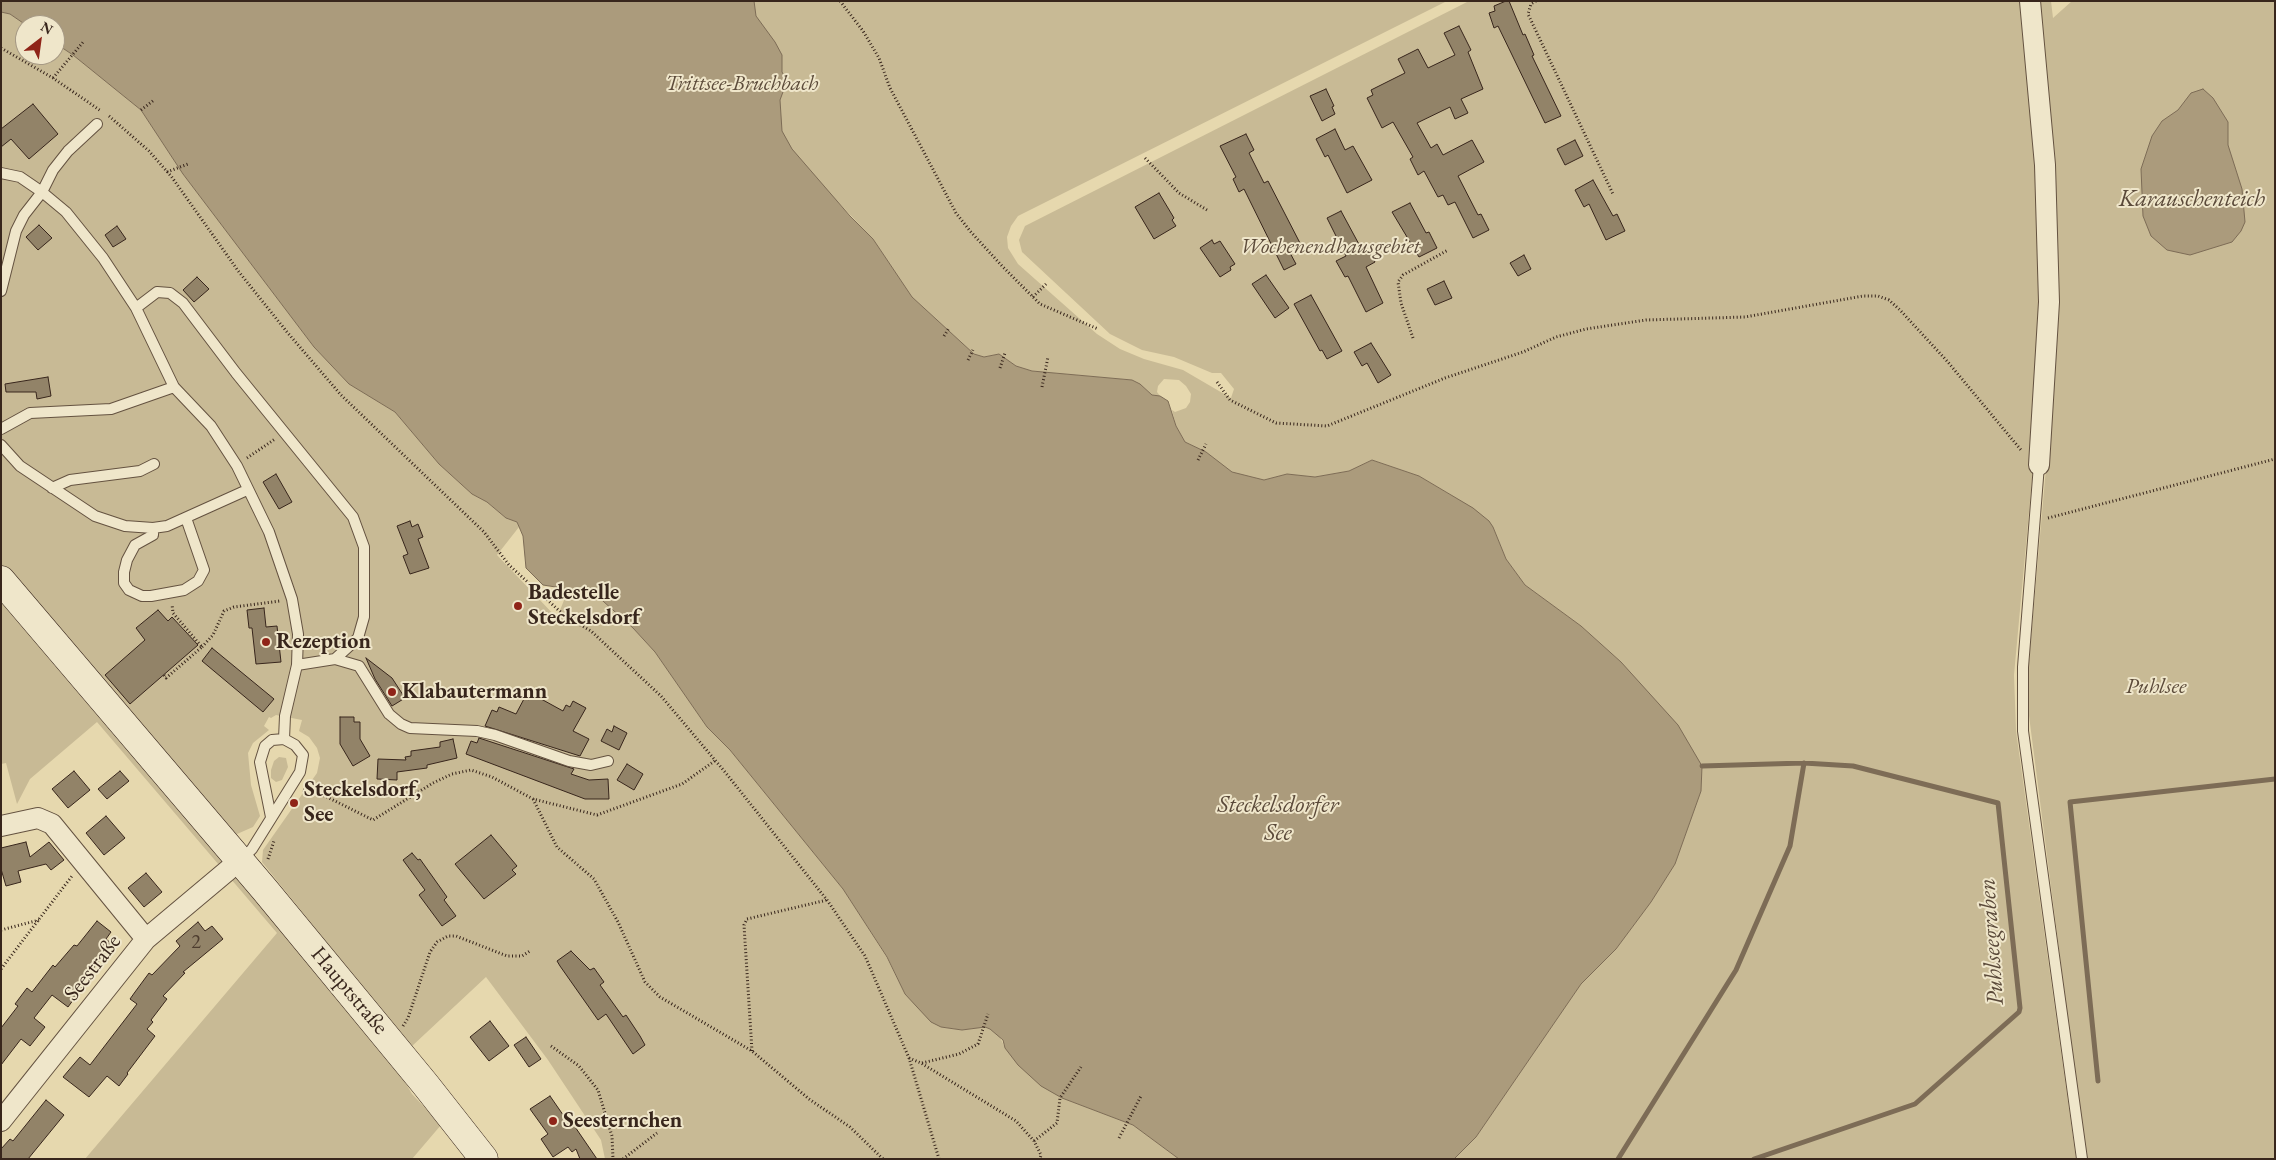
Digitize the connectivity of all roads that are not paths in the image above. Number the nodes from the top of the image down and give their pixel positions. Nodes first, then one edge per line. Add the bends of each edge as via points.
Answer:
1 (2030, 1) edge
2 (97, 124) dead end
3 (1, 173) edge
4 (42, 192) junction
5 (1, 291) edge
6 (136, 308) junction
7 (174, 387) junction
8 (1, 429) edge
9 (1, 445) edge
10 (154, 464) dead end
11 (2039, 465) joint
12 (52, 488) junction
13 (247, 490) junction
14 (186, 518) junction
15 (153, 528) junction
16 (1, 580) edge
17 (335, 658) junction
18 (297, 665) junction
19 (284, 739) junction
20 (608, 761) dead end
21 (271, 817) junction
22 (1, 826) edge
23 (239, 862) junction
24 (146, 938) junction
25 (1, 1121) edge
26 (484, 1159) edge
27 (2082, 1159) edge

1 - 11 street via 2045,166 2049,302
2 - 4 lane via 68,151
3 - 4 lane via 20,177
4 - 5 lane via 16,231
4 - 6 lane via 66,212 103,258
6 - 7 lane
6 - 17 lane via 157,292 170,293 183,303 353,517 364,547 364,617 358,638
7 - 8 lane via 111,409 30,413
7 - 13 lane via 211,426 237,466
9 - 12 lane via 20,466
10 - 12 lane via 140,471 70,480
11 - 27 lane via 2023,667 2023,731
12 - 15 lane via 95,516 125,526
13 - 14 lane
13 - 18 lane via 269,532 292,599 298,634
14 - 15 lane
14 - 15 lane via 204,570 198,581 184,590 142,596 129,590 124,583 127,560 136,546 153,535
16 - 23 main road, Hauptstraße
17 - 18 lane
17 - 20 lane via 359,666 389,714 410,728 476,731 569,761 591,765
18 - 19 lane via 285,716
19 - 21 lane via 272,740 265,746 260,762
19 - 21 lane via 295,745 302,755 300,772
21 - 23 lane via 252,849
22 - 24 street via 38,818 52,824
23 - 24 street, Seestraße
23 - 26 main road, Hauptstraße via 392,1043
24 - 25 street, Seestraße

